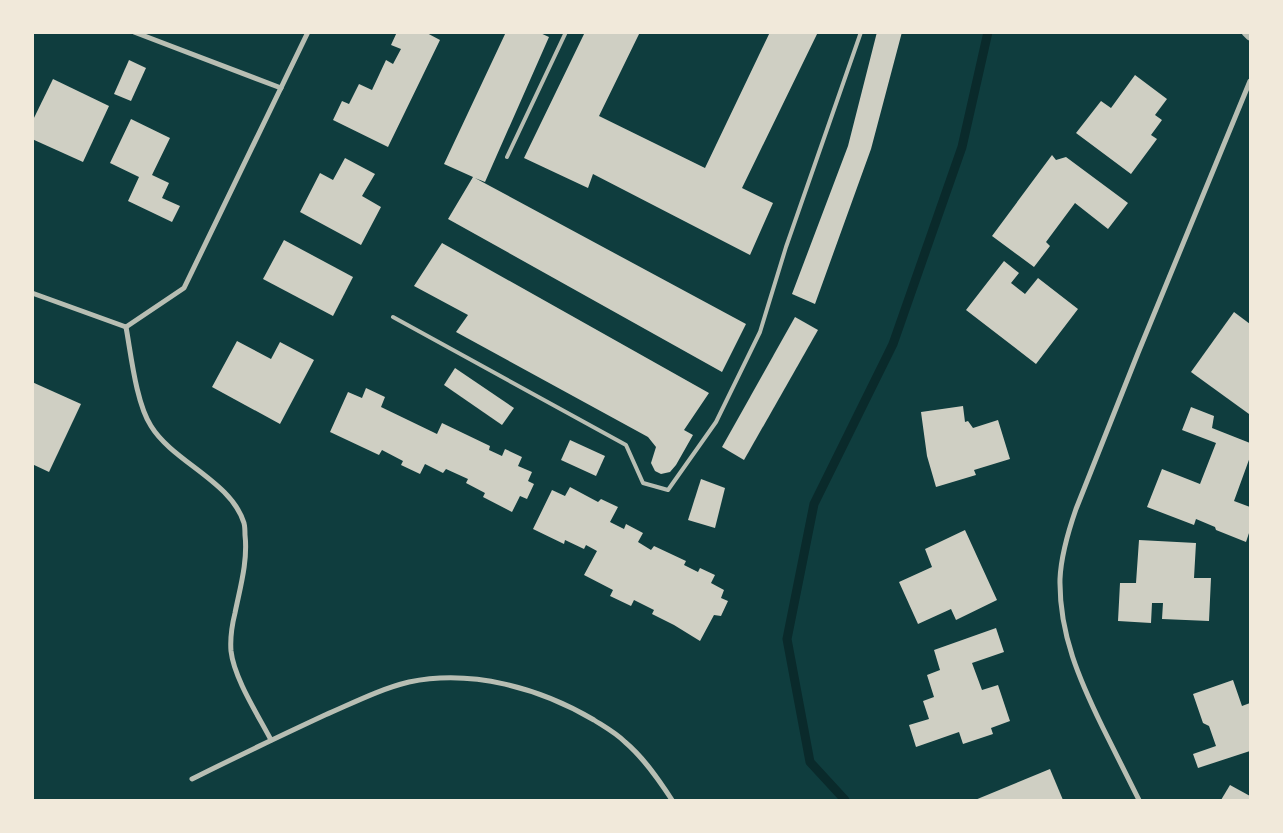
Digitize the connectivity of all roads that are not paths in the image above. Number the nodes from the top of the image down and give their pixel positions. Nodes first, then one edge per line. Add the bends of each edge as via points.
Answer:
1 (134, 32) edge
2 (308, 32) edge
3 (566, 32) edge
4 (861, 32) edge
5 (1246, 32) edge
6 (1250, 36) edge
7 (1250, 81) edge
8 (281, 88) junction
9 (507, 157) dead end
10 (32, 293) edge
11 (393, 317) dead end
12 (126, 327) junction
13 (271, 740) junction
14 (192, 779) dead end
15 (672, 800) edge
16 (1139, 800) edge

1 - 8 street
2 - 8 street
3 - 9 lane
4 - 11 lane via 760,332 716,422 668,490 643,483 626,445
5 - 6 street
7 - 16 street via 1076,509 1063,554 1061,602 1070,649 1084,689
8 - 12 street via 184,288
10 - 12 street
12 - 13 street via 142,407 150,425 161,439 221,490 234,504 244,524 244,563 231,633 231,651 248,697
13 - 14 street
13 - 15 street via 381,690 411,682 469,679 498,683 556,700 604,726 625,741 646,763

